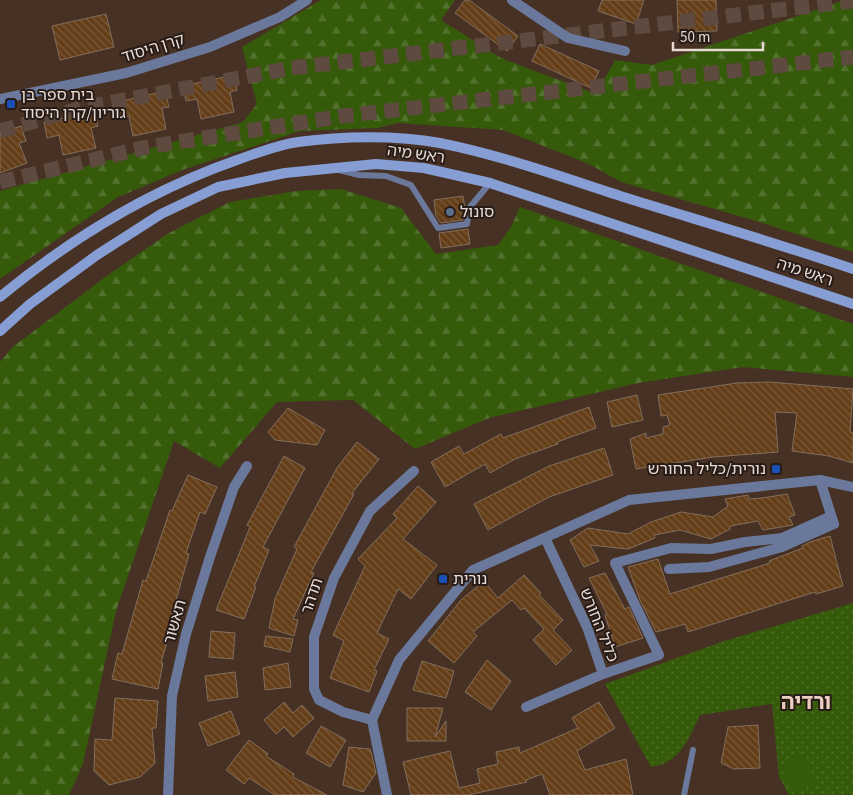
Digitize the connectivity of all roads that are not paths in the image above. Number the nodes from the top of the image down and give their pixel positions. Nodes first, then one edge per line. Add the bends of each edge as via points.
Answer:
1 (306, 0) edge
2 (512, 0) edge
3 (625, 51) dead end
4 (0, 99) edge
5 (330, 168) junction
6 (490, 183) junction
7 (853, 269) edge
8 (0, 297) edge
9 (853, 304) edge
10 (0, 331) edge
11 (248, 466) dead end
12 (414, 471) dead end
13 (820, 480) junction
14 (853, 487) edge
15 (831, 516) junction
16 (546, 538) junction
17 (669, 569) dead end
18 (603, 674) junction
19 (526, 707) dead end
20 (372, 720) junction
21 (693, 750) dead end
22 (168, 795) edge
23 (387, 795) edge
24 (684, 795) edge

1 - 4 street, קרן היסוד via 280,17 200,50 126,73
2 - 3 street via 568,38
5 - 6 street, ראש מיה via 376,164 424,168
5 - 6 lane via 360,176 386,176 411,185 438,228 467,224 470,207
5 - 10 street, ראש מיה via 285,173 218,187 160,214 97,255 30,304
6 - 9 street, ראש מיה
7 - 8 street, ראש מיה via 503,159 431,142 396,138 298,142 200,172 106,220
11 - 22 street, תאשור via 234,487 180,661 172,696
12 - 20 street, תדהר via 370,511 334,578 314,637 314,689 319,700 343,712
13 - 14 street
13 - 15 street
13 - 16 street via 629,500
15 - 17 street via 834,524 782,547 709,567
15 - 18 street via 782,538 711,549 671,548 616,563 659,655
16 - 18 street, כליל החורש via 587,626
16 - 20 street via 473,570 399,660
18 - 19 street, כליל החורש
20 - 23 street
21 - 24 lane

